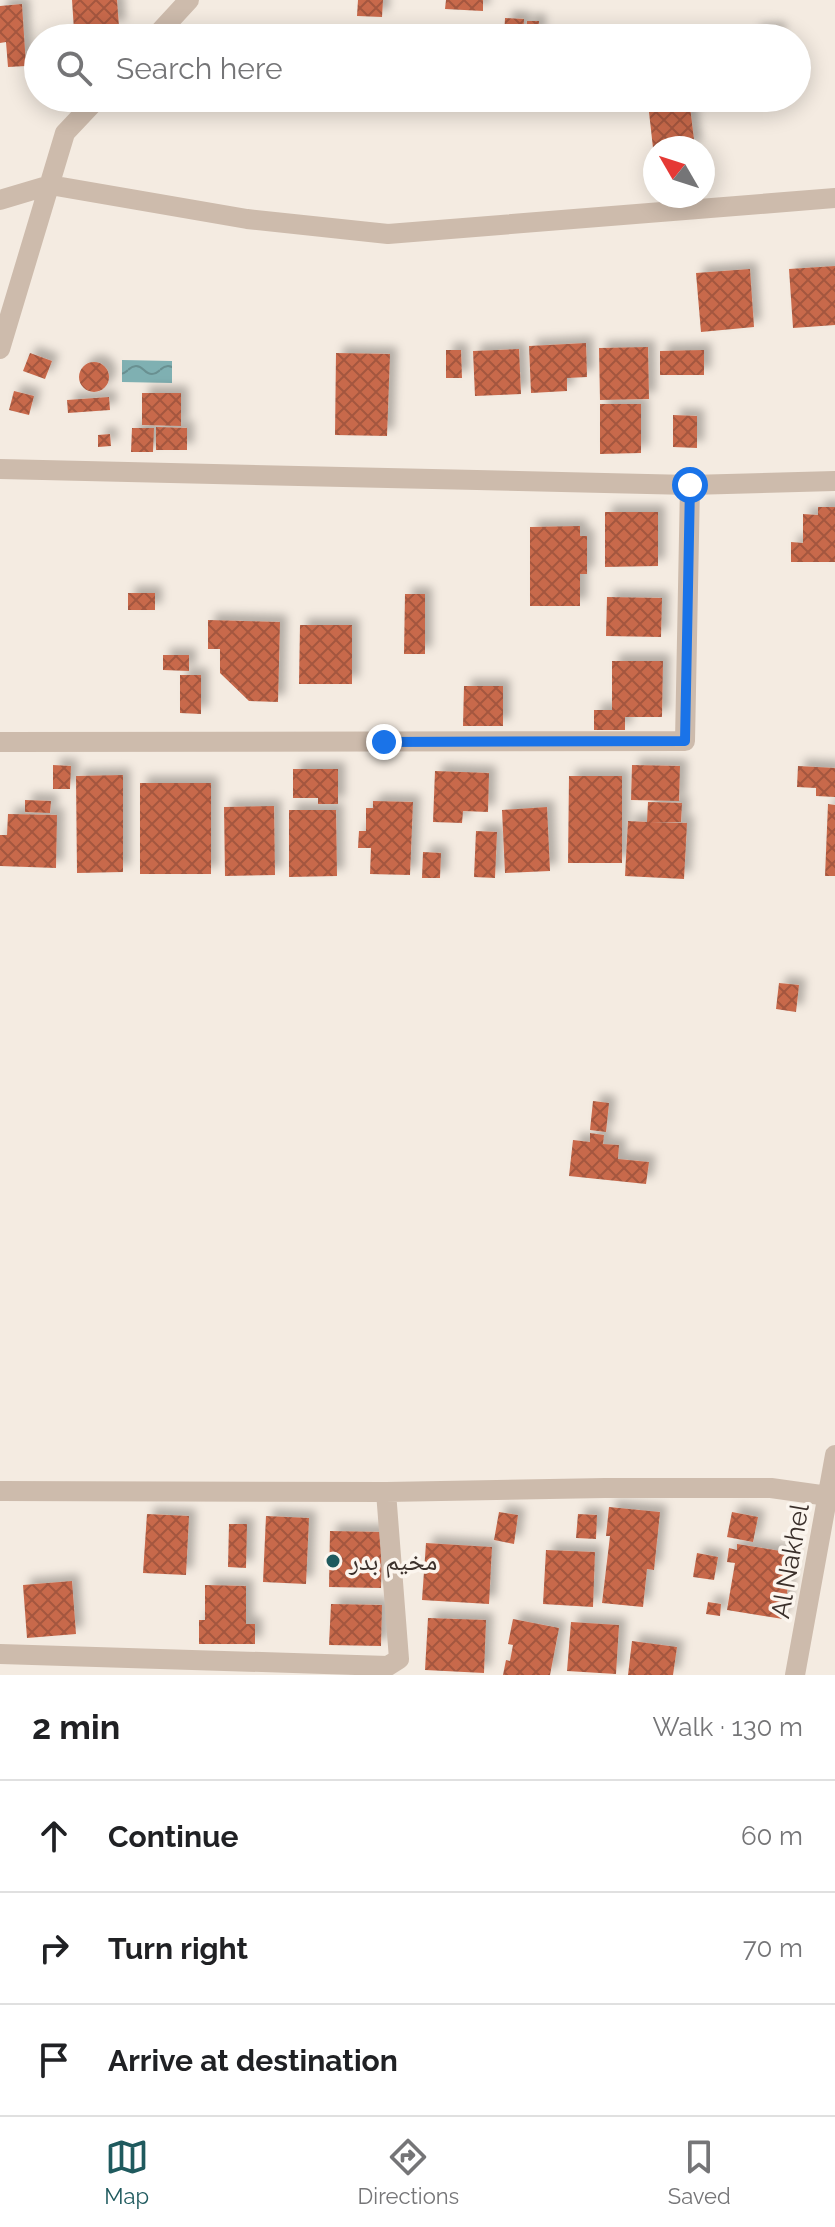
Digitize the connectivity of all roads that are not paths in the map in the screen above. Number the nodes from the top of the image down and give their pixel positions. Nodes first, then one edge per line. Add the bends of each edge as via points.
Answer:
1 (189, 0) edge
2 (167, 24) edge
3 (85, 112) edge
4 (50, 185) junction
5 (835, 198) edge
6 (0, 200) edge
7 (0, 349) edge
8 (0, 469) edge
9 (835, 481) edge
10 (690, 485) junction
11 (0, 742) edge
12 (835, 1455) edge
13 (0, 1491) edge
14 (386, 1492) junction
15 (828, 1496) junction
16 (0, 1654) edge
17 (795, 1675) edge

1 - 2 street
3 - 4 street via 65,133
4 - 5 street via 247,219 388,234
4 - 6 street
4 - 7 street
8 - 10 street
9 - 10 street
10 - 11 street via 685,741
12 - 15 street, Al Nakhel
13 - 14 street
14 - 15 street via 771,1488
14 - 16 street via 399,1659 388,1666
15 - 17 street, Al Nakhel

